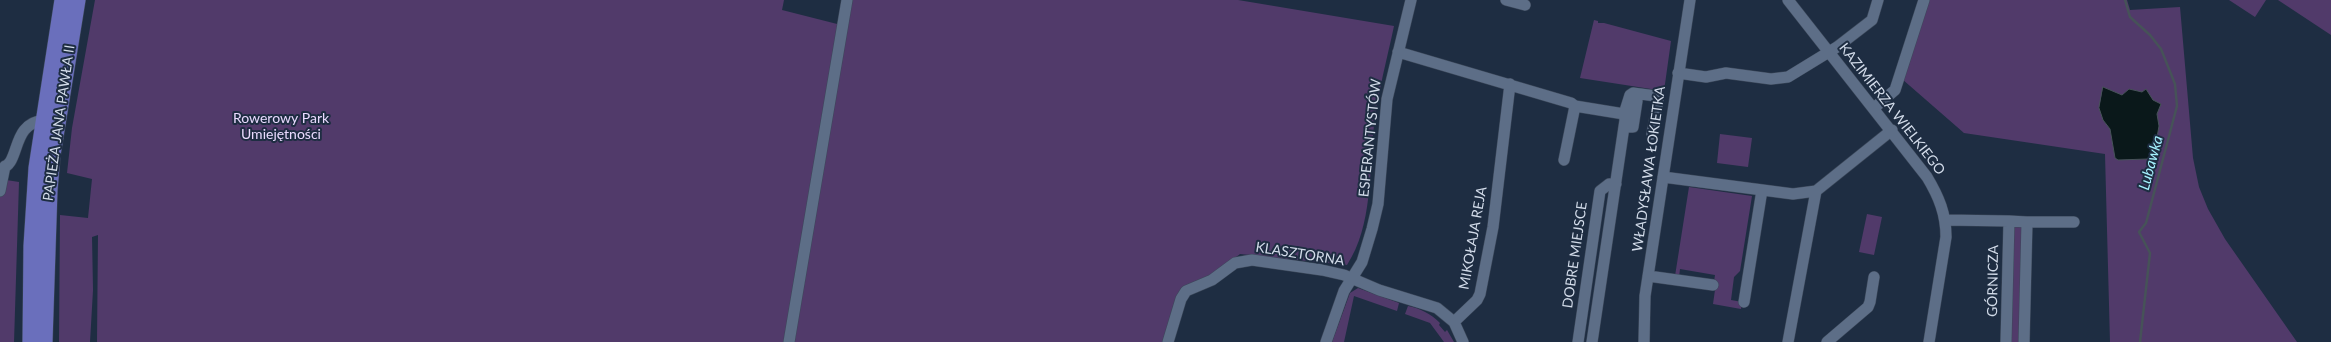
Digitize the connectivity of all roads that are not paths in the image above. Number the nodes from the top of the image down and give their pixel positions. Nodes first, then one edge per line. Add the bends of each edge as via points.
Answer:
1 (64, 0) edge
2 (77, 0) edge
3 (847, 0) edge
4 (1411, 0) edge
5 (1506, 0) edge
6 (1690, 0) edge
7 (1788, 0) edge
8 (1878, 0) edge
9 (1924, 0) edge
10 (1525, 5) dead end
11 (1398, 52) junction
12 (1830, 52) junction
13 (1678, 73) junction
14 (1510, 84) junction
15 (1637, 101) dead end
16 (1573, 104) junction
17 (1874, 108) junction
18 (1624, 114) junction
19 (45, 120) junction
20 (1624, 127) junction
21 (1892, 130) junction
22 (1652, 134) dead end
23 (1564, 160) dead end
24 (3, 168) edge
25 (1663, 177) junction
26 (1616, 184) junction
27 (1762, 190) junction
28 (0, 191) edge
29 (1816, 191) junction
30 (1945, 220) junction
31 (2009, 221) junction
32 (2028, 222) junction
33 (2074, 222) dead end
34 (1648, 276) junction
35 (1874, 277) dead end
36 (1352, 278) junction
37 (1713, 285) dead end
38 (1744, 302) dead end
39 (1454, 322) junction
40 (31, 342) edge
41 (44, 342) edge
42 (788, 342) edge
43 (1168, 342) edge
44 (1326, 342) edge
45 (1463, 342) edge
46 (1578, 342) edge
47 (1592, 342) edge
48 (1644, 342) edge
49 (1788, 342) edge
50 (1827, 342) edge
51 (1929, 342) edge
52 (2006, 342) edge
53 (2024, 342) edge

1 - 19 main road, PAPIEŻA JANA PAWŁA II
2 - 41 main road, PAPIEŻA JANA PAWŁA II via 49,190
3 - 42 street
4 - 11 street, ESPERANTYSTÓW
5 - 10 street
6 - 13 street, WŁADYSŁAWA ŁOKIETKA
7 - 12 street, KAZIMIERZA WIELKIEGO
8 - 12 street via 1872,20
9 - 17 street via 1895,90
11 - 14 street
11 - 36 street, ESPERANTYSTÓW via 1387,99 1378,204 1362,262
12 - 13 street via 1783,79 1726,73 1706,77
12 - 17 street, KAZIMIERZA WIELKIEGO
13 - 25 street, WŁADYSŁAWA ŁOKIETKA
14 - 16 street
14 - 39 street, MIKOŁAJA REJA via 1493,227 1480,294
15 - 20 street via 1633,127
16 - 18 street
16 - 23 street
17 - 21 street, KAZIMIERZA WIELKIEGO
18 - 20 street, DOBRE MIEJSCE
18 - 22 street, DOBRE MIEJSCE via 1633,93 1656,96 1658,101
19 - 24 street via 27,126 19,137 10,161
19 - 40 main road, PAPIEŻA JANA PAWŁA II via 33,216
20 - 26 street, DOBRE MIEJSCE
21 - 29 street
21 - 30 street, KAZIMIERZA WIELKIEGO via 1927,177 1940,200
24 - 28 street
25 - 27 street
25 - 34 street, WŁADYSŁAWA ŁOKIETKA
26 - 46 street, DOBRE MIEJSCE via 1609,184 1600,191
26 - 47 street, DOBRE MIEJSCE
27 - 29 street via 1793,194
27 - 38 street
29 - 49 street
30 - 31 street
30 - 51 street, KAZIMIERZA WIELKIEGO via 1946,238
31 - 32 street
31 - 52 street, GÓRNICZA
32 - 33 street
32 - 53 street
34 - 37 street
34 - 48 street, WŁADYSŁAWA ŁOKIETKA
35 - 50 street via 1868,307
36 - 39 street via 1379,290 1436,308
36 - 43 street, KLASZTORNA via 1322,270 1258,261 1239,262 1212,280 1192,287 1184,293
36 - 44 street, ESPERANTYSTÓW via 1344,291
39 - 45 street

